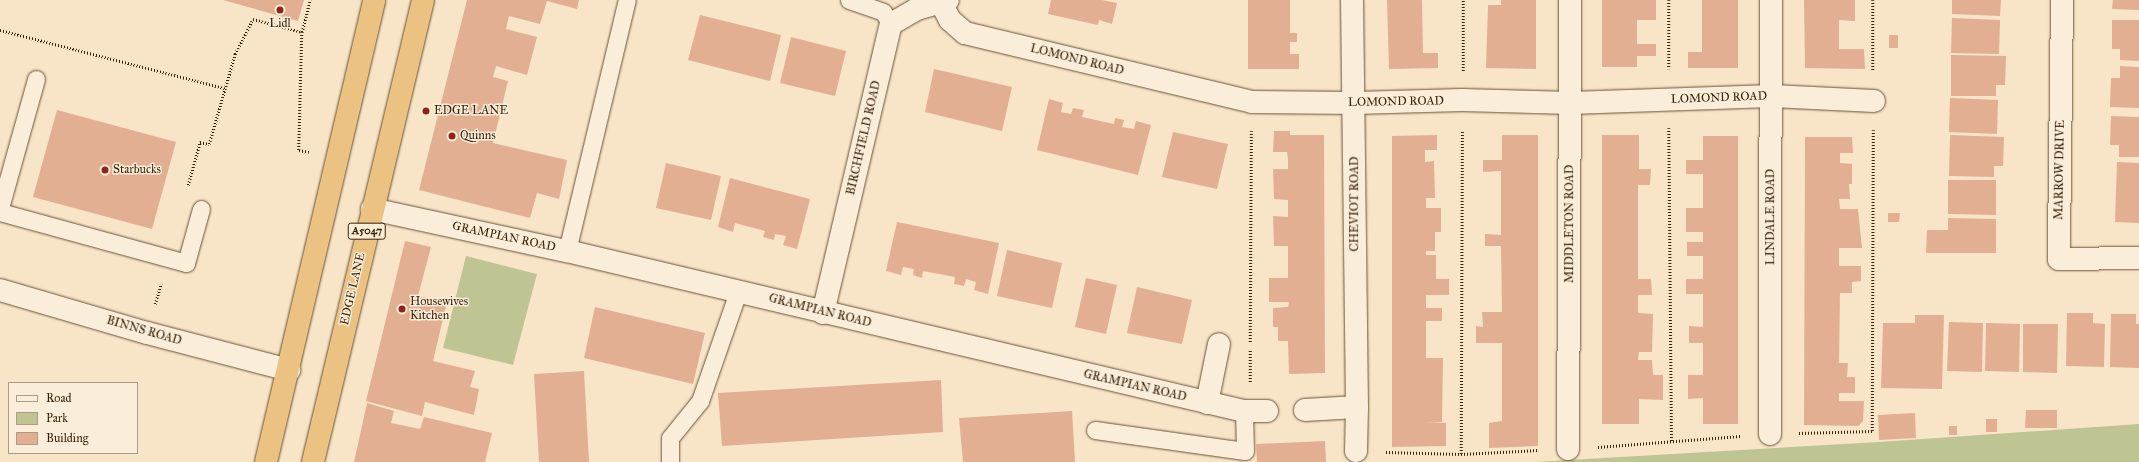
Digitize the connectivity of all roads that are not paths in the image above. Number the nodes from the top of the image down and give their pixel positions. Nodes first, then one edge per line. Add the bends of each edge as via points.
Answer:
1 (374, 0) edge
2 (423, 0) edge
3 (627, 0) edge
4 (849, 0) edge
5 (1352, 0) edge
6 (1570, 0) edge
7 (1771, 0) edge
8 (2062, 0) edge
9 (942, 1) edge
10 (891, 24) junction
11 (36, 79) dead end
12 (1772, 96) junction
13 (1874, 101) road end
14 (1571, 102) junction
15 (1355, 103) junction
16 (0, 208) edge
17 (202, 208) dead end
18 (372, 209) junction
19 (0, 212) edge
20 (567, 251) junction
21 (2139, 258) edge
22 (0, 290) edge
23 (738, 292) junction
24 (823, 313) junction
25 (1219, 344) dead end
26 (289, 370) junction
27 (1207, 403) junction
28 (1357, 407) junction
29 (1305, 410) dead end
30 (1254, 412) joint
31 (1095, 430) dead end
32 (1770, 434) road end
33 (1568, 449) road end
34 (1356, 451) road end
35 (266, 462) edge
36 (313, 462) edge
37 (670, 462) edge

1 - 26 highway
2 - 18 highway, EDGE LANE / A5047
3 - 20 lane
4 - 10 lane via 883,12
5 - 15 street, CHEVIOT ROAD
6 - 14 street, MIDDLETON ROAD
7 - 12 street, LINDALE ROAD
8 - 21 street, MARROW DRIVE via 2059,259
9 - 10 street via 917,9
9 - 15 street, LOMOND ROAD via 950,20 965,33 1252,102
10 - 24 street, BIRCHFIELD ROAD
11 - 16 lane
12 - 13 street, LOMOND ROAD
12 - 14 street, LOMOND ROAD
12 - 32 street, LINDALE ROAD
14 - 15 street, LOMOND ROAD via 1462,100
14 - 33 street, MIDDLETON ROAD
15 - 28 street, CHEVIOT ROAD
17 - 19 lane via 186,263
18 - 20 street, GRAMPIAN ROAD
18 - 36 highway, EDGE LANE / A5047
20 - 23 street, GRAMPIAN ROAD
22 - 26 street, BINNS ROAD via 147,333
23 - 24 street, GRAMPIAN ROAD
23 - 37 lane via 700,401 670,438
24 - 27 street, GRAMPIAN ROAD
25 - 27 street
26 - 35 highway
27 - 30 street, GRAMPIAN ROAD
28 - 29 street
28 - 34 street, CHEVIOT ROAD
30 - 31 lane via 1245,451

